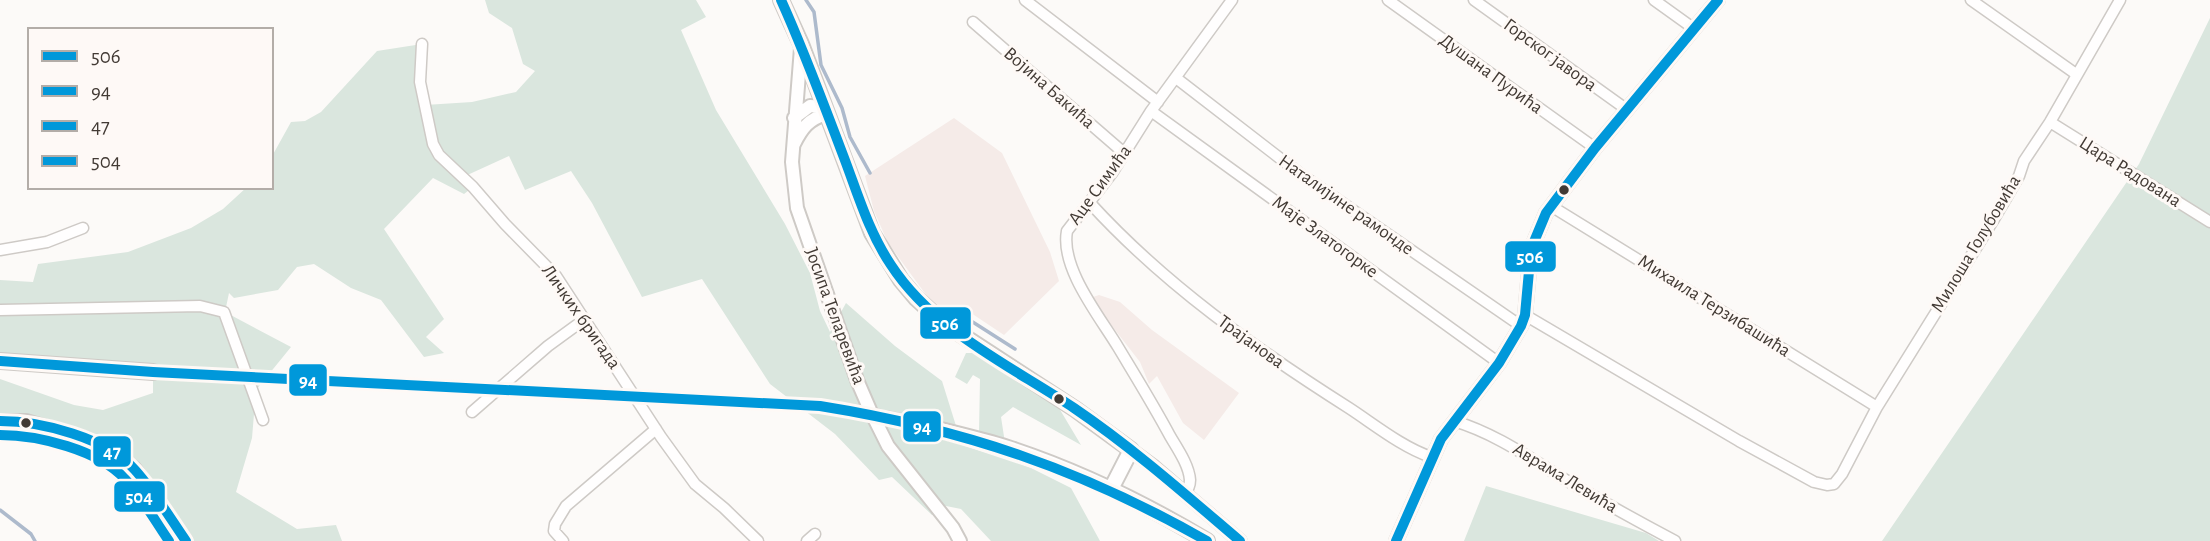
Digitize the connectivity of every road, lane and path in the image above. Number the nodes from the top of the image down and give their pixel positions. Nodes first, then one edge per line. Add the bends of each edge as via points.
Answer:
1 (782, 0) edge
2 (1025, 0) edge
3 (1388, 0) edge
4 (1474, 0) edge
5 (1654, 0) edge
6 (1718, 0) edge
7 (1971, 0) edge
8 (2120, 0) edge
9 (1230, 1) edge
10 (973, 22) dead end
11 (1693, 29) junction
12 (422, 44) dead end
13 (801, 44) junction
14 (2076, 74) junction
15 (1176, 78) junction
16 (1158, 102) junction
17 (1626, 109) junction
18 (825, 111) junction
19 (1151, 111) junction
20 (794, 118) junction
21 (2050, 122) junction
22 (793, 148) junction
23 (1595, 148) junction
24 (1124, 153) junction
25 (1090, 203) junction
26 (1551, 206) junction
27 (2210, 222) edge
28 (83, 228) dead end
29 (0, 250) edge
30 (0, 310) edge
31 (585, 319) junction
32 (1523, 320) junction
33 (0, 361) edge
34 (1499, 363) junction
35 (153, 372) tunnel mouth
36 (1877, 407) junction
37 (472, 412) dead end
38 (263, 420) dead end
39 (0, 421) edge
40 (1454, 421) junction
41 (909, 422) tunnel mouth
42 (656, 429) junction
43 (1131, 450) junction
44 (1431, 457) junction
45 (1830, 485) joint
46 (1111, 489) junction
47 (1184, 494) junction
48 (186, 541) edge
49 (563, 541) edge
50 (758, 541) edge
51 (960, 541) edge
52 (1207, 541) edge
53 (1240, 541) edge
54 (1396, 541) edge
55 (1675, 541) edge

1 - 13 main road
2 - 16 street
3 - 23 street, Душана Пурића
4 - 17 street, Горског јавора
5 - 11 street
6 - 11 street
7 - 14 street
8 - 14 street, Милоша Голубовића
9 - 15 street, Аце Симића
10 - 24 street, Војина Бакића
11 - 17 street
12 - 31 street, Личких бригада via 420,82 435,150 556,276
13 - 18 main road
13 - 20 street, Јосипа Теларевића
14 - 21 street, Милоша Голубовића
15 - 16 street, Аце Симића
15 - 32 street, Наталијине рамонде via 1298,173
16 - 19 street, Аце Симића
17 - 23 street
18 - 20 street via 810,106
18 - 22 street via 805,125
18 - 43 main road via 872,233 916,298 969,341
19 - 24 street, Аце Симића
19 - 34 street, Маје Златогорке
20 - 22 street, Јосипа Теларевића
21 - 27 street, Цара Радована
21 - 36 street, Милоша Голубовића
22 - 51 street, Јосипа Теларевића via 797,208 857,380 888,446
23 - 26 street
24 - 25 street, Аце Симића
25 - 44 street, Трајанова via 1229,329 1372,424
25 - 47 street, Аце Симића via 1067,232 1067,250 1087,298 1179,451 1189,476
26 - 32 street via 1531,249
26 - 36 street, Михаила Терзибашића
28 - 29 street via 47,242
30 - 38 street via 200,306 224,312
31 - 37 street
31 - 42 street, Личких бригада
32 - 34 street
32 - 45 street, Наталијине рамонде via 1814,482
33 - 35 main road
34 - 40 street
36 - 45 street, Милоша Голубовића via 1837,483
39 - 48 street via 26,421 113,451 135,469
40 - 44 street
40 - 55 street, Аврама Левића via 1503,441
41 - 46 main road via 1025,454
42 - 49 street via 566,506 554,531
42 - 50 street, Личких бригада via 699,489
43 - 46 main road
43 - 47 street
44 - 54 street
46 - 52 main road
47 - 53 street

